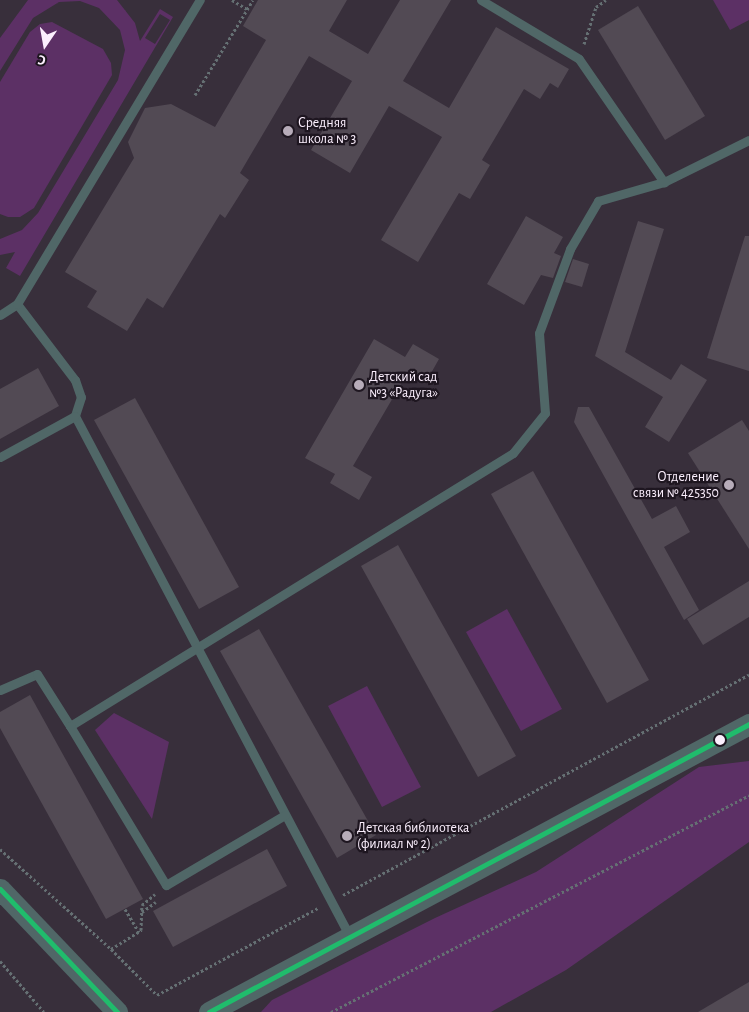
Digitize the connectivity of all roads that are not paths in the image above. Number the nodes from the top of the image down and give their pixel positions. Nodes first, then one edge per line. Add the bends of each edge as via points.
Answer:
1 (200, 0) edge
2 (481, 0) edge
3 (749, 140) edge
4 (664, 182) junction
5 (17, 304) junction
6 (0, 315) edge
7 (75, 416) junction
8 (0, 457) edge
9 (198, 646) junction
10 (0, 690) edge
11 (749, 724) edge
12 (70, 726) junction
13 (285, 815) junction
14 (0, 889) edge
15 (350, 937) junction
16 (117, 1012) edge
17 (209, 1012) edge

1 - 5 lane
2 - 4 lane via 580,59
3 - 4 lane
4 - 9 lane via 598,202 570,249 539,333 545,413 513,453
5 - 6 lane
5 - 7 lane via 75,380 81,397
7 - 8 lane
7 - 9 lane
9 - 12 lane
9 - 13 lane
10 - 12 lane via 37,674
11 - 15 street
12 - 13 lane via 166,885
13 - 15 lane
14 - 16 street
15 - 17 street

